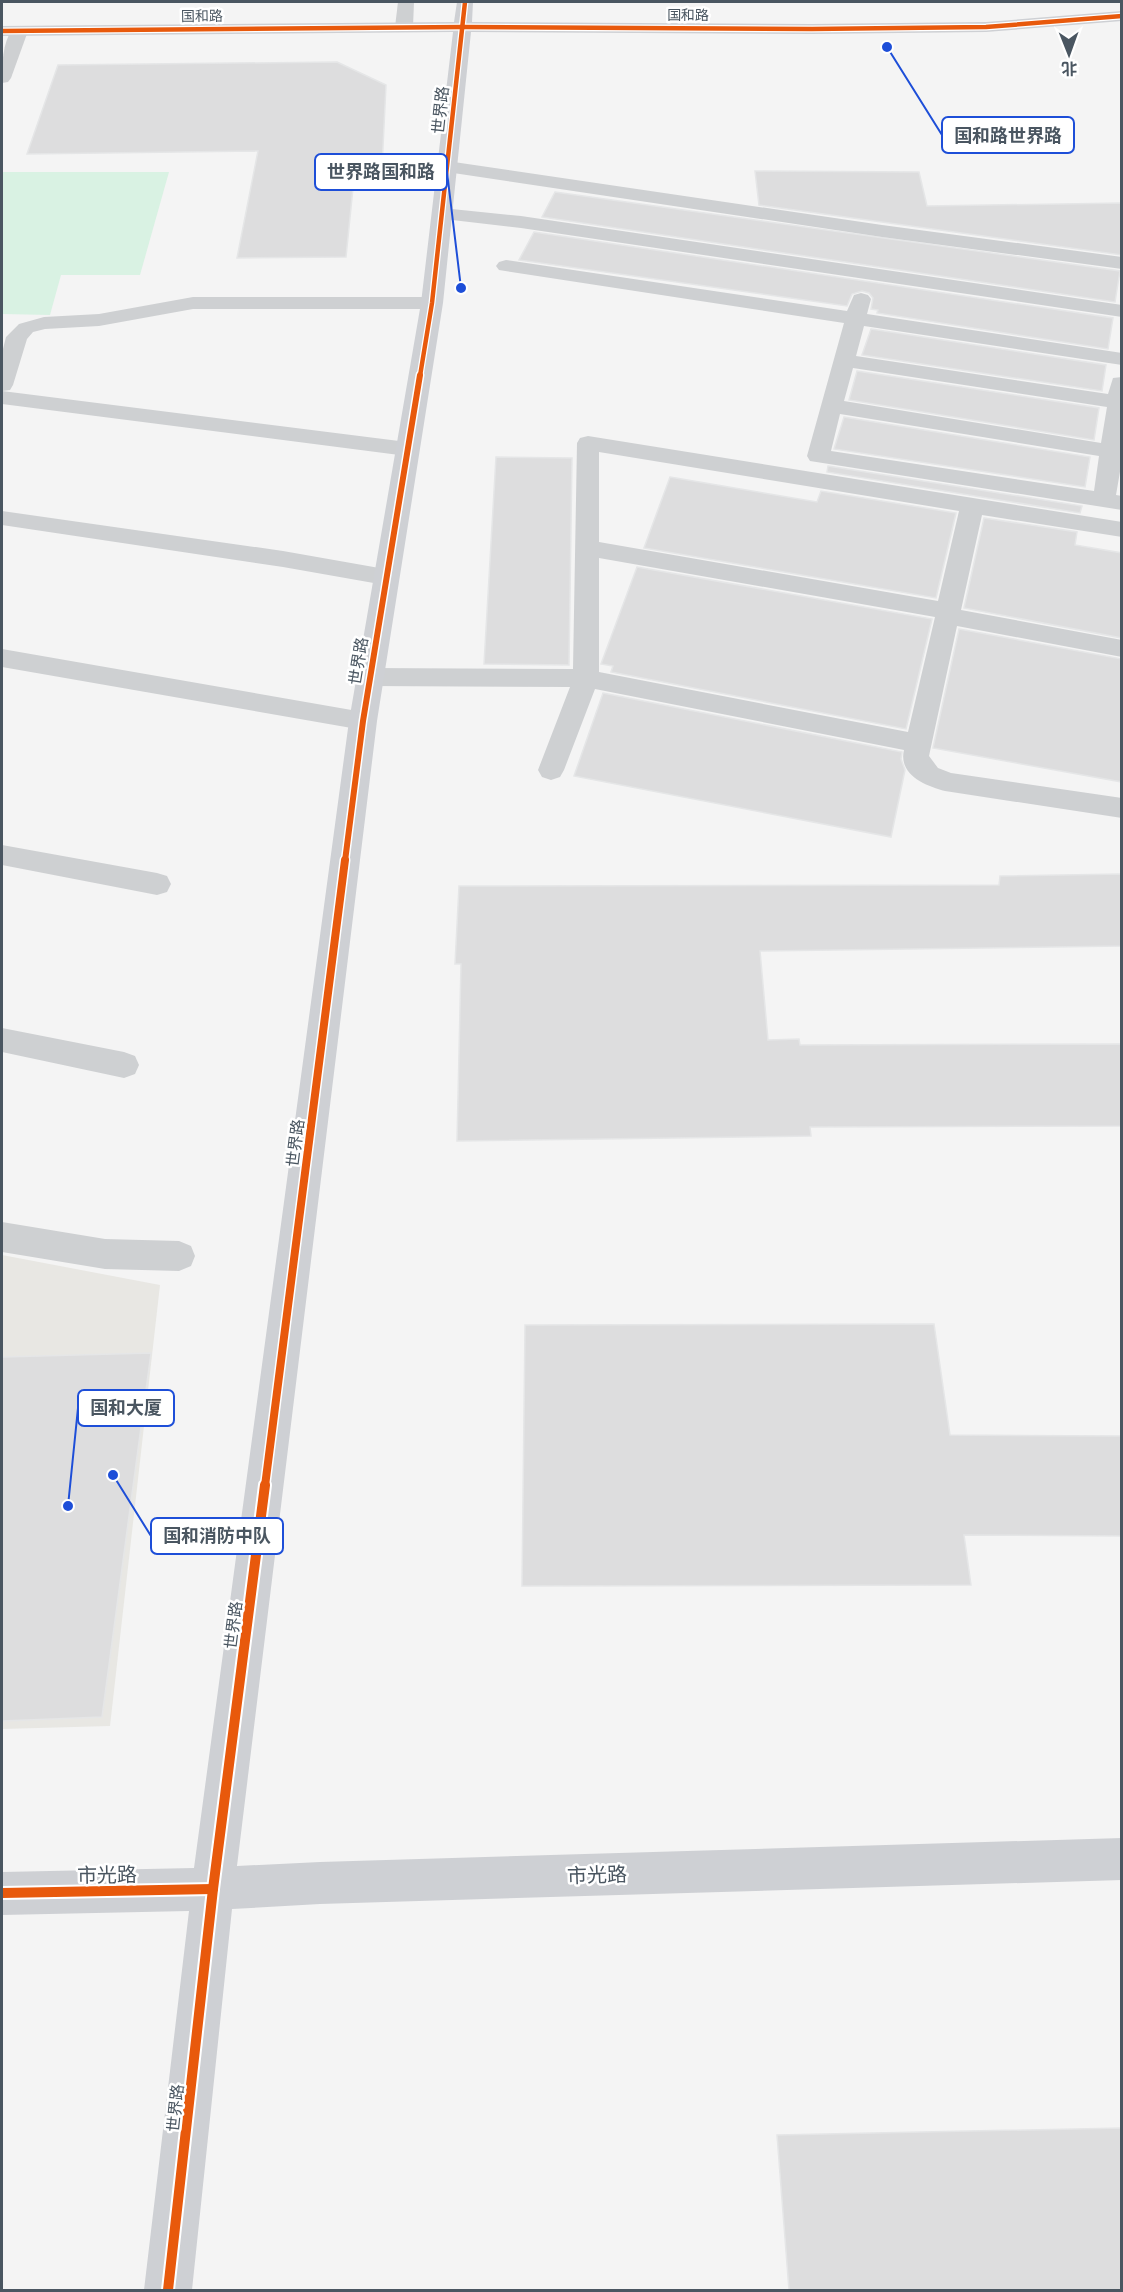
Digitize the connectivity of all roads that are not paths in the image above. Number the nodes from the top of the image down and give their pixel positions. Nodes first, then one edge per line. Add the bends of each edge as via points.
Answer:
1 (406, 2) edge
2 (464, 14) edge
3 (1122, 16) edge
4 (404, 27) junction
5 (10, 31) edge
6 (2, 78) edge
7 (447, 167) junction
8 (660, 198) junction
9 (442, 214) junction
10 (882, 231) junction
11 (647, 241) junction
12 (1122, 263) edge
13 (506, 266) dead end
14 (867, 274) junction
15 (633, 285) junction
16 (432, 303) junction
17 (1122, 311) edge
18 (856, 318) junction
19 (1122, 359) edge
20 (843, 360) junction
21 (1122, 377) edge
22 (2, 385) edge
23 (2, 398) edge
24 (1120, 403) edge
25 (831, 406) junction
26 (407, 449) junction
27 (1116, 452) edge
28 (1113, 502) edge
29 (972, 506) junction
30 (2, 518) edge
31 (1122, 530) edge
32 (587, 548) junction
33 (385, 577) junction
34 (948, 614) junction
35 (1122, 649) edge
36 (2, 658) edge
37 (369, 676) junction
38 (586, 678) junction
39 (363, 721) junction
40 (919, 744) junction
41 (551, 770) dead end
42 (1122, 808) edge
43 (2, 855) edge
44 (157, 884) dead end
45 (2, 1040) edge
46 (124, 1065) dead end
47 (2, 1237) edge
48 (179, 1257) dead end
49 (1122, 1859) edge
50 (213, 1889) junction
51 (2, 1893) edge
52 (168, 2290) edge

1 - 4 lane
2 - 3 street, 国和路 via 812,29 986,27
2 - 4 street, 国和路
2 - 7 street, 世界路
4 - 5 street, 国和路
5 - 6 lane
7 - 8 lane
7 - 9 street, 世界路
8 - 10 lane
8 - 11 lane
9 - 11 lane
9 - 16 street, 世界路
10 - 12 lane
10 - 14 lane
11 - 14 lane
11 - 15 lane
13 - 15 lane
14 - 17 lane
14 - 18 lane
15 - 18 lane
16 - 22 lane via 193,303 99,320 44,323 26,328 17,338
16 - 26 street, 世界路
18 - 19 lane
18 - 20 lane
20 - 24 lane
20 - 25 lane
21 - 24 lane
23 - 26 lane
24 - 27 lane
25 - 27 lane
25 - 28 lane via 818,456
26 - 33 street, 世界路
27 - 28 lane
29 - 31 lane
29 - 32 lane via 588,443
29 - 34 lane
30 - 33 lane via 283,558
32 - 34 lane
32 - 38 lane
33 - 37 street, 世界路
34 - 35 lane
34 - 40 lane
36 - 39 lane
37 - 38 lane
37 - 39 street, 世界路
38 - 40 lane
38 - 41 lane
39 - 50 street, 世界路
40 - 42 lane via 919,769 933,779
43 - 44 lane
45 - 46 lane
47 - 48 lane via 105,1254
49 - 50 street, 市光路 via 332,1882
50 - 51 street, 市光路
50 - 52 street, 世界路

